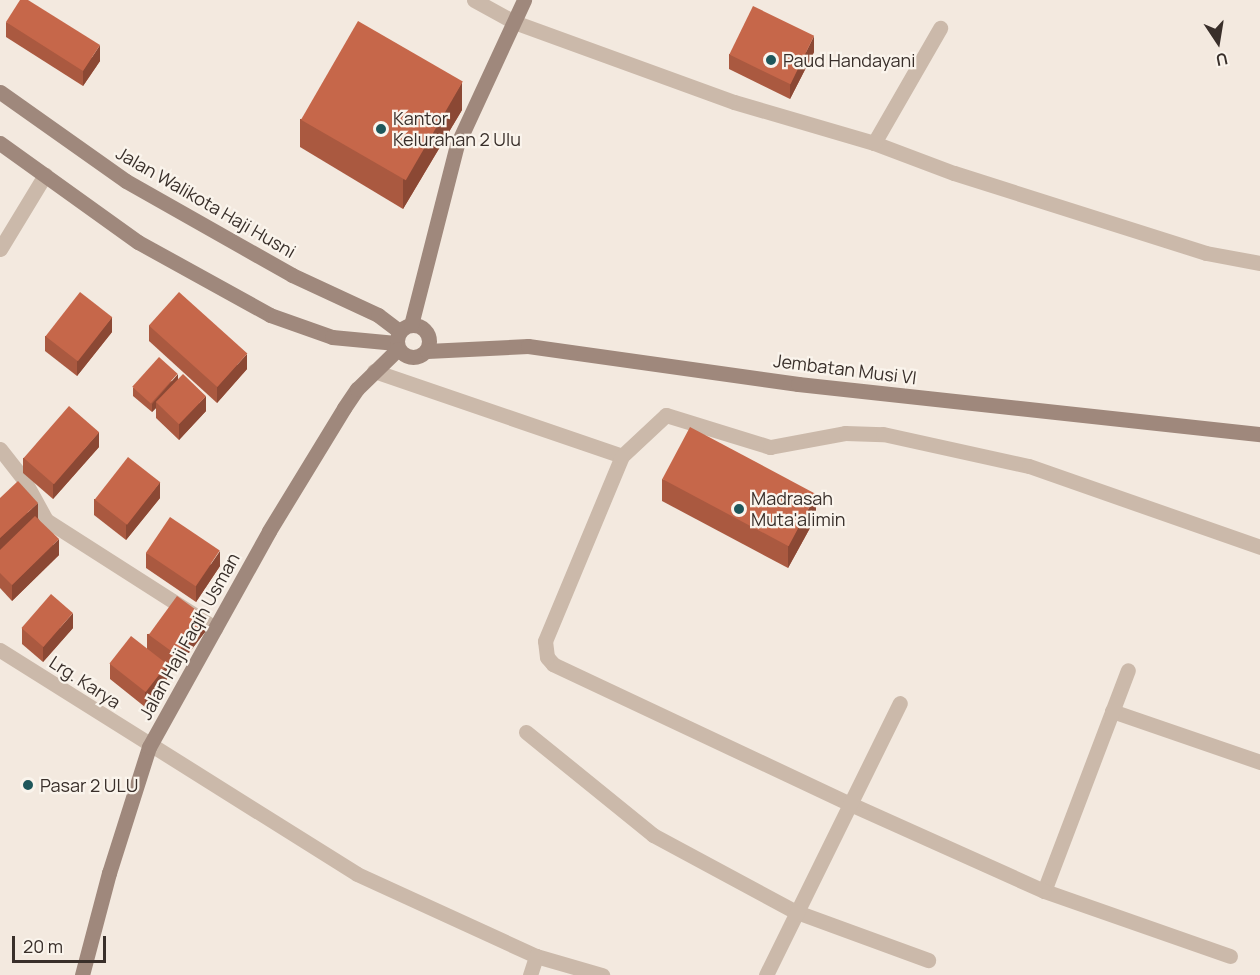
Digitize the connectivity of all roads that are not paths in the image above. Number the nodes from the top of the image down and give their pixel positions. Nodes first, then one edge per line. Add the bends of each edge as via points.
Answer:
1 (474, 0) edge
2 (524, 0) edge
3 (514, 22) junction
4 (940, 28) dead end
5 (0, 92) edge
6 (0, 142) edge
7 (874, 143) junction
8 (45, 175) junction
9 (0, 249) edge
10 (1260, 263) edge
11 (401, 337) junction
12 (426, 351) junction
13 (374, 371) junction
14 (1260, 435) edge
15 (0, 448) edge
16 (622, 456) junction
17 (1260, 547) edge
18 (215, 628) junction
19 (0, 650) edge
20 (1128, 670) dead end
21 (900, 703) dead end
22 (1112, 711) junction
23 (526, 732) dead end
24 (149, 747) junction
25 (1260, 762) edge
26 (848, 803) junction
27 (1044, 891) junction
28 (794, 911) junction
29 (536, 956) junction
30 (1230, 956) dead end
31 (928, 960) dead end
32 (82, 975) edge
33 (530, 975) edge
34 (602, 975) edge
35 (766, 975) edge

1 - 3 street
2 - 3 street
3 - 7 street via 734,102
3 - 11 street via 457,145
4 - 7 street
5 - 11 street, Jalan Walikota Haji Husni via 126,181 292,275 378,315
6 - 8 street
7 - 10 street via 1109,223 1206,253
8 - 9 street
8 - 11 street via 138,242 270,315 332,337
11 - 12 street, Jembatan Musi VI via 414,358
11 - 12 street via 427,333
11 - 13 street, Jalan Haji Faqih Usman
12 - 14 street, Jembatan Musi VI via 528,346 798,384
13 - 16 street via 576,437
13 - 18 street, Jalan Haji Faqih Usman via 357,388
15 - 18 street via 23,478 46,520
16 - 17 street via 666,415 770,447 845,433 883,434 1029,466
16 - 26 street via 545,641 546,657
18 - 24 street, Jalan Haji Faqih Usman
19 - 24 street, Lrg. Karya
20 - 22 street
21 - 26 street
22 - 25 street
22 - 27 street
23 - 28 street via 653,835
24 - 29 street, Lrg. Karya via 357,874
24 - 32 street, Jalan Haji Faqih Usman via 108,873
26 - 27 street
26 - 28 street
27 - 30 street
28 - 31 street
28 - 35 street
29 - 33 street
29 - 34 street, Lrg. Karya

